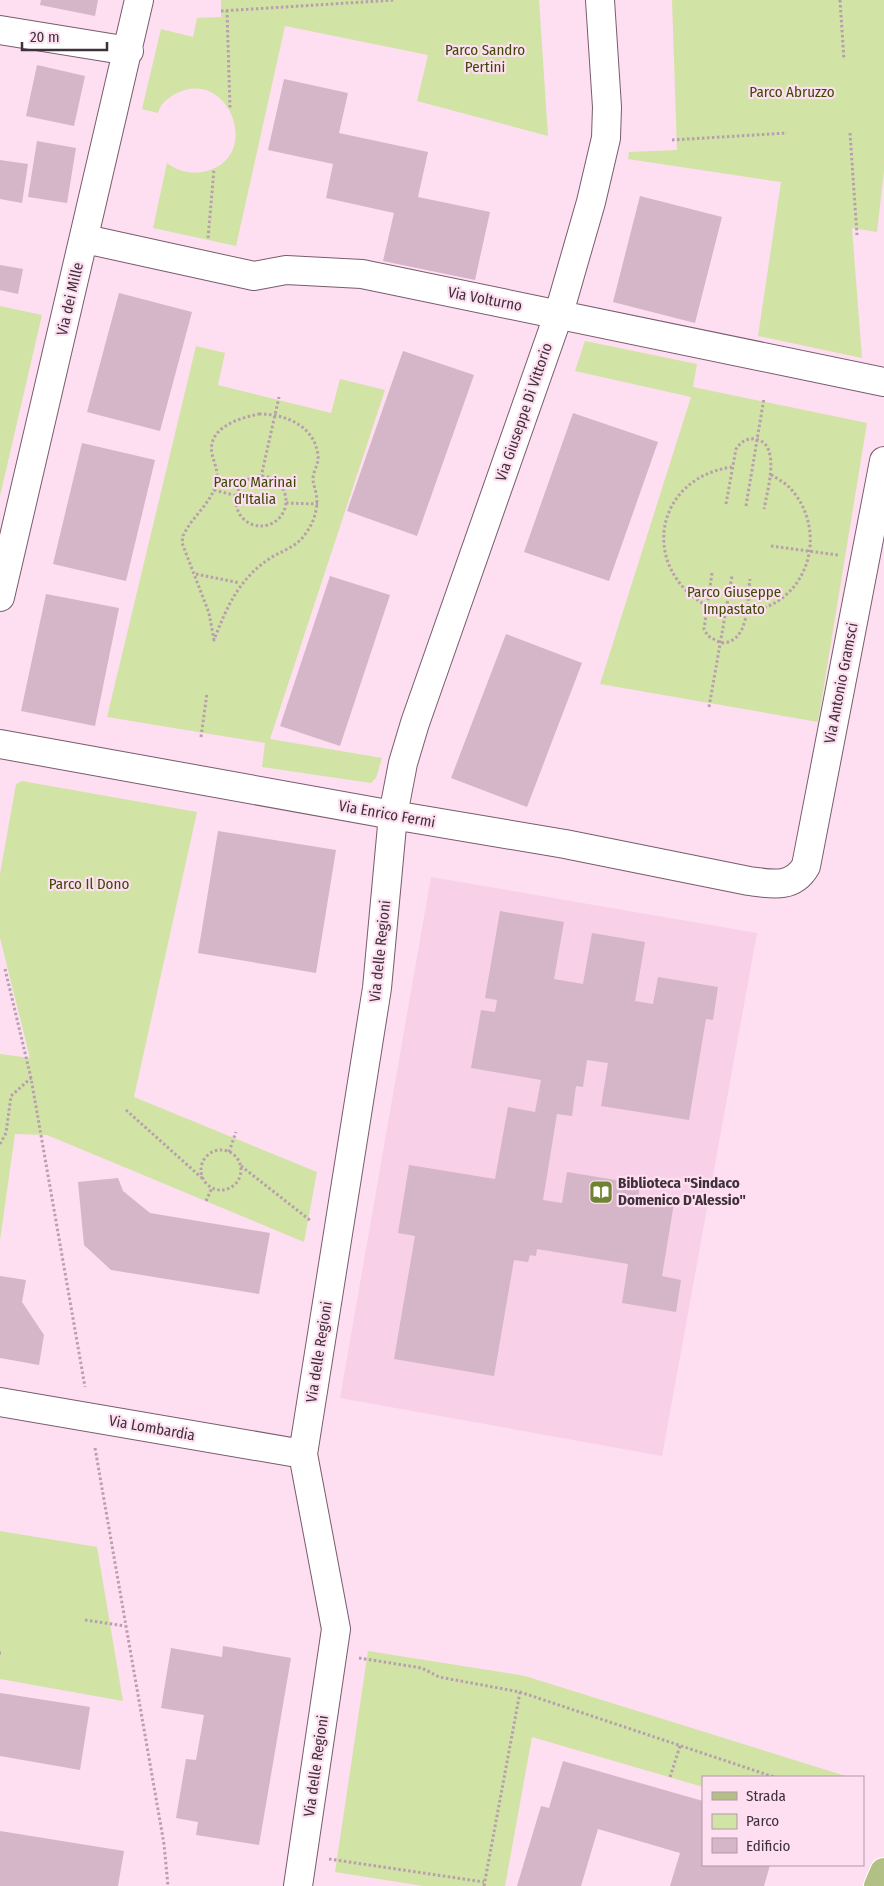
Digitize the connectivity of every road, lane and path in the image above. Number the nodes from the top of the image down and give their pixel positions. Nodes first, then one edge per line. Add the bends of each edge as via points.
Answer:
1 (139, 0) edge
2 (390, 0) edge
3 (395, 0) edge
4 (600, 0) edge
5 (840, 0) edge
6 (221, 10) dead end
7 (227, 10) junction
8 (0, 30) edge
9 (129, 51) junction
10 (844, 60) dead end
11 (230, 108) dead end
12 (850, 133) dead end
13 (787, 134) dead end
14 (672, 140) dead end
15 (214, 169) dead end
16 (857, 235) dead end
17 (85, 239) junction
18 (208, 245) dead end
19 (559, 314) junction
20 (884, 382) edge
21 (279, 397) dead end
22 (764, 398) dead end
23 (275, 414) junction
24 (756, 439) junction
25 (884, 461) edge
26 (732, 467) junction
27 (770, 474) junction
28 (261, 477) junction
29 (214, 490) junction
30 (237, 496) junction
31 (286, 503) junction
32 (318, 504) junction
33 (726, 504) dead end
34 (746, 506) dead end
35 (764, 509) dead end
36 (771, 546) dead end
37 (810, 552) junction
38 (839, 556) dead end
39 (712, 573) dead end
40 (196, 574) junction
41 (732, 576) dead end
42 (750, 579) dead end
43 (240, 584) junction
44 (0, 597) edge
45 (707, 606) junction
46 (745, 613) junction
47 (721, 643) junction
48 (207, 693) dead end
49 (709, 707) dead end
50 (201, 737) dead end
51 (0, 744) edge
52 (393, 815) junction
53 (774, 885) joint
54 (5, 969) dead end
55 (31, 1078) junction
56 (126, 1110) dead end
57 (236, 1132) dead end
58 (0, 1144) edge
59 (229, 1152) junction
60 (241, 1166) junction
61 (202, 1179) junction
62 (212, 1188) junction
63 (206, 1201) dead end
64 (314, 1224) dead end
65 (0, 1402) edge
66 (90, 1417) junction
67 (303, 1454) junction
68 (85, 1620) dead end
69 (126, 1626) junction
70 (359, 1658) dead end
71 (520, 1692) junction
72 (680, 1746) junction
73 (771, 1776) edge
74 (670, 1777) dead end
75 (330, 1860) dead end
76 (884, 1872) edge
77 (484, 1884) edge
78 (168, 1886) edge
79 (298, 1886) edge
80 (878, 1886) edge

1 - 9 street, Via dei Mille
2 - 3 path
2 - 7 path
4 - 19 street, Via Giuseppe Di Vittorio via 606,138
5 - 10 path
6 - 7 path
7 - 11 path
8 - 9 street
9 - 17 street, Via dei Mille
12 - 16 path
13 - 14 path
15 - 18 path
17 - 19 street, Via Volturno via 254,276 286,270 362,274
17 - 44 street, Via dei Mille
19 - 20 street, Via Volturno
19 - 52 street, Via Giuseppe Di Vittorio via 415,723
21 - 23 path
22 - 24 path
23 - 28 path
23 - 29 path via 243,417 215,434 212,444 218,474
23 - 32 path via 306,430 316,444 318,458 313,481
24 - 26 path via 741,442
24 - 27 path via 763,442 771,453
24 - 34 path
25 - 53 street, Via Antonio Gramsci via 806,866 790,882
26 - 33 path
26 - 45 path via 704,474 689,484 677,497 664,530 664,549 678,584 691,598
27 - 35 path
27 - 37 path via 788,486 800,500 811,534
28 - 30 path via 246,482
28 - 31 path via 269,478 282,488
29 - 30 path
29 - 40 path via 183,536 182,543
30 - 31 path via 238,512 249,523 258,526 273,523 284,511
31 - 32 path
32 - 43 path via 306,534 296,544 271,557
36 - 37 path
37 - 38 path
37 - 46 path via 805,570 781,600 764,609
39 - 45 path
40 - 43 path
40 - 43 path via 209,612 214,640
41 - 47 path
42 - 46 path
45 - 47 path via 704,629 708,636
46 - 47 path via 739,636
47 - 49 path
48 - 50 path
51 - 52 street, Via Enrico Fermi
52 - 53 street, Via Enrico Fermi via 566,844
52 - 67 street, Via delle Regioni via 377,988
54 - 55 path
55 - 58 path via 11,1096 6,1134
55 - 66 path
56 - 61 path
57 - 59 path
59 - 60 path
59 - 61 path via 222,1150 209,1154 202,1165
60 - 62 path via 240,1179 236,1184 225,1191
60 - 64 path
61 - 62 path
62 - 63 path
65 - 66 street, Via Lombardia
66 - 67 street, Via Lombardia
66 - 69 path
67 - 79 street, Via delle Regioni via 336,1629
68 - 69 path
69 - 78 path via 164,1844
70 - 71 path via 422,1668 439,1677
71 - 72 path
71 - 77 path
72 - 73 path
72 - 74 path
75 - 77 path
76 - 80 main road

